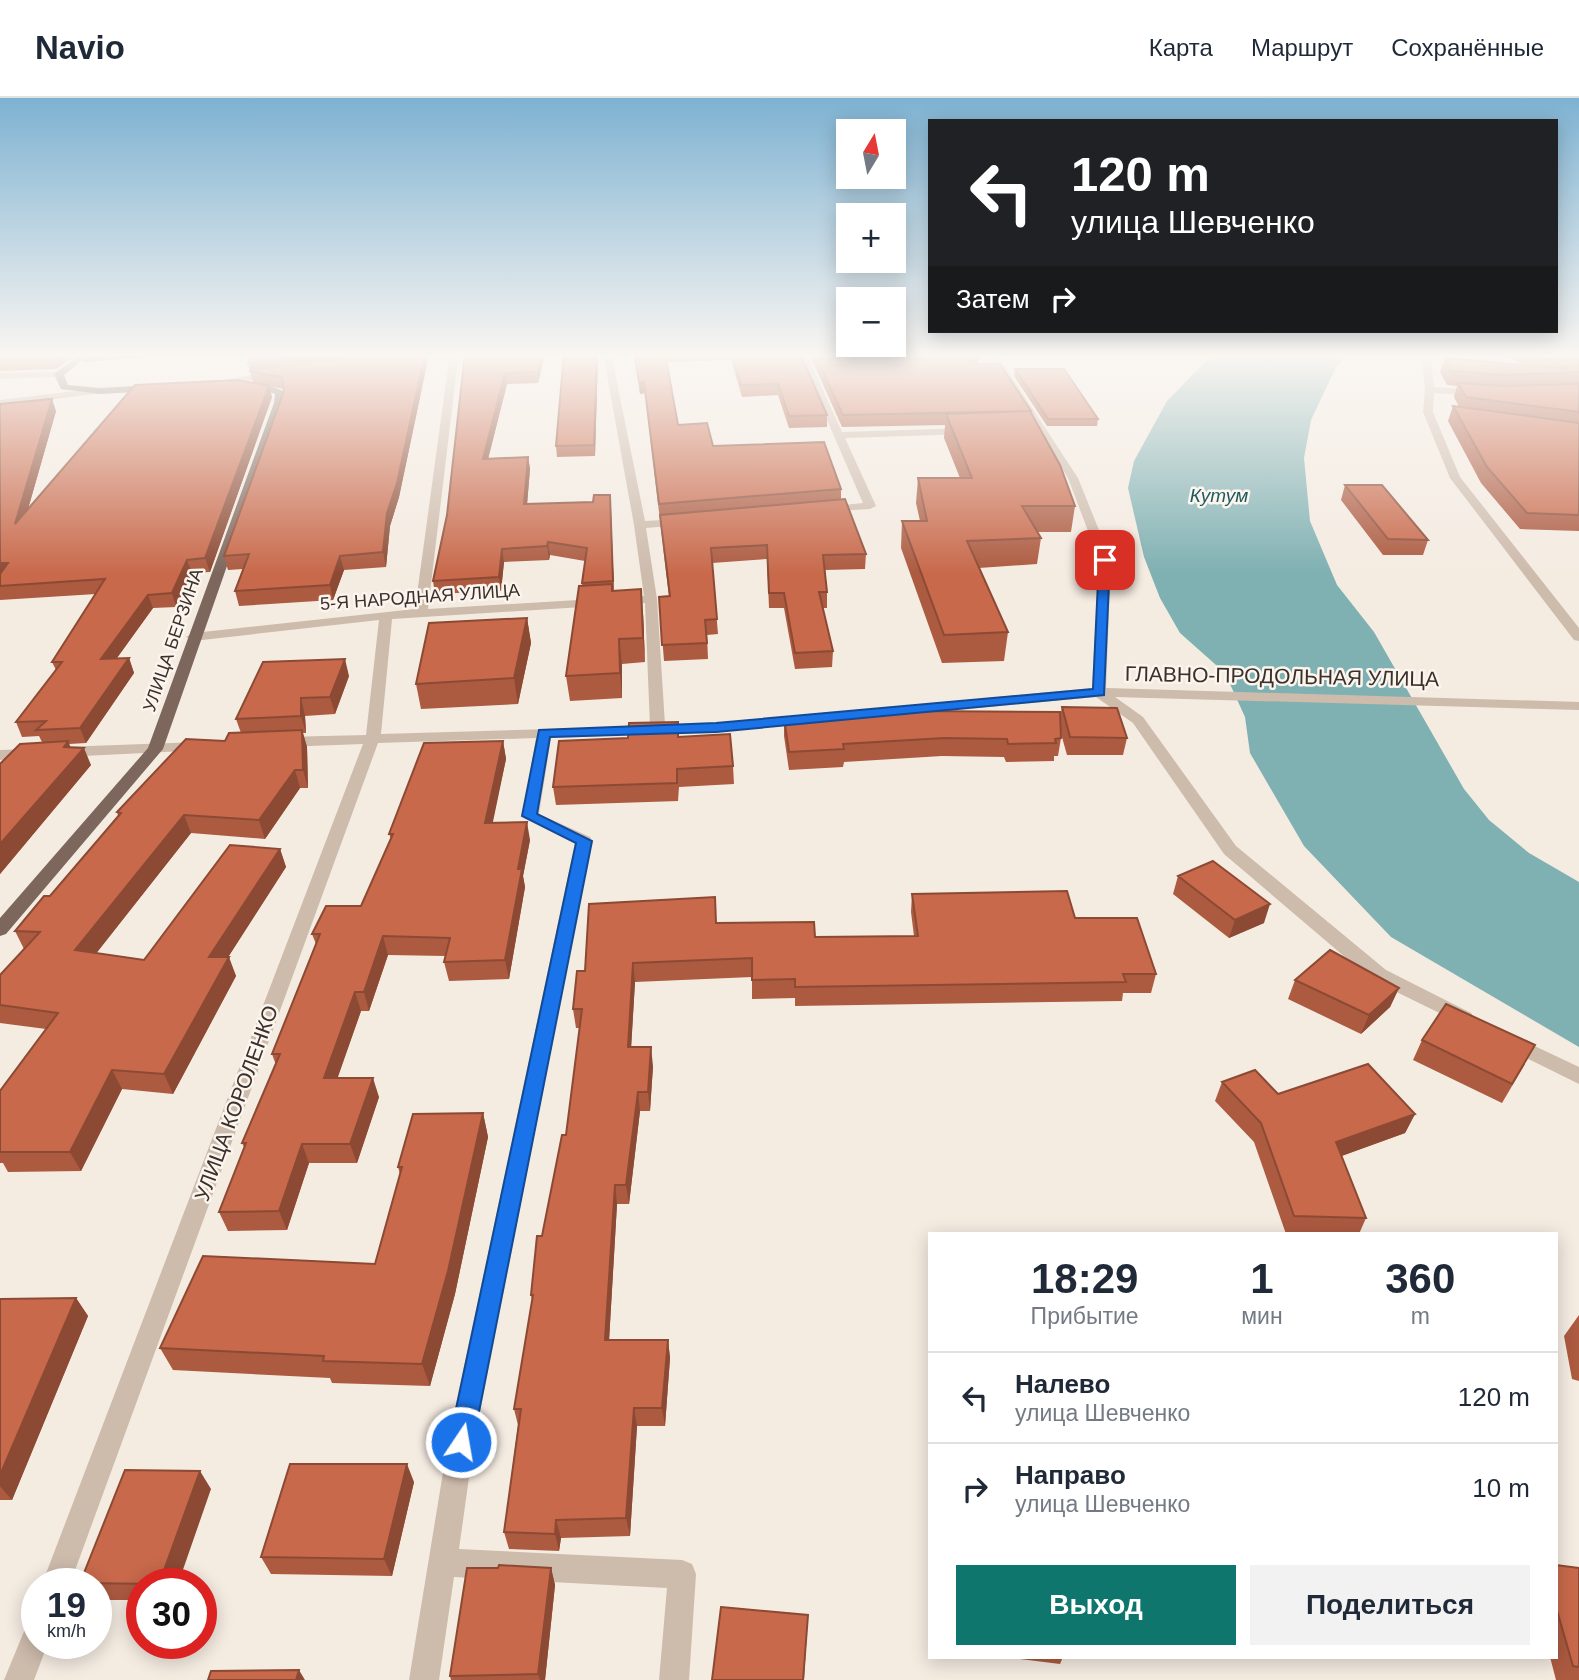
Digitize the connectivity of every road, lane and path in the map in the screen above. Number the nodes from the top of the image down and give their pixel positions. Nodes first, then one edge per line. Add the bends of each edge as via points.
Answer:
1 (270, 427) edge
2 (445, 427) edge
3 (621, 427) edge
4 (835, 427) edge
5 (1435, 427) edge
6 (1029, 429) edge
7 (1043, 429) joint
8 (975, 431) edge
9 (839, 435) junction
10 (816, 511) edge
11 (694, 521) edge
12 (640, 525) junction
13 (651, 599) junction
14 (421, 613) junction
15 (386, 615) junction
16 (193, 637) junction
17 (1579, 637) edge
18 (1099, 692) junction
19 (1579, 706) edge
20 (658, 731) junction
21 (544, 733) junction
22 (373, 737) junction
23 (264, 743) edge
24 (210, 746) edge
25 (155, 749) junction
26 (0, 755) edge
27 (0, 930) edge
28 (1579, 1076) edge
29 (442, 1562) junction
30 (62, 1568) edge
31 (27, 1659) edge
32 (19, 1680) edge
33 (424, 1680) edge
34 (674, 1680) edge

1 - 16 main road, УЛИЦА БЕРЗИНА
2 - 14 street
3 - 12 street
4 - 9 street
5 - 17 street via 1455,478
6 - 7 street
7 - 18 street via 1073,478 1105,560
8 - 9 street
9 - 10 street via 870,506
11 - 12 street
12 - 13 street
13 - 14 street, 5-Я НАРОДНАЯ УЛИЦА
13 - 20 street
14 - 15 street, 5-Я НАРОДНАЯ УЛИЦА
15 - 16 street, 5-Я НАРОДНАЯ УЛИЦА
15 - 22 street, УЛИЦА КОРОЛЕНКО
16 - 25 main road, УЛИЦА БЕРЗИНА
18 - 19 street, ГЛАВНО-ПРОДОЛЬНАЯ УЛИЦА
18 - 20 street, ГЛАВНО-ПРОДОЛЬНАЯ УЛИЦА
18 - 28 street via 1138,720 1230,850 1379,975
20 - 21 street, ГЛАВНО-ПРОДОЛЬНАЯ УЛИЦА
21 - 22 street, ГЛАВНО-ПРОДОЛЬНАЯ УЛИЦА
21 - 29 street via 530,816 584,841 461,1442
22 - 23 street, ГЛАВНО-ПРОДОЛЬНАЯ УЛИЦА
22 - 30 street, УЛИЦА КОРОЛЕНКО
24 - 25 street
25 - 26 street
25 - 27 main road, УЛИЦА БЕРЗИНА
29 - 33 street
29 - 34 street via 682,1574
31 - 32 street

